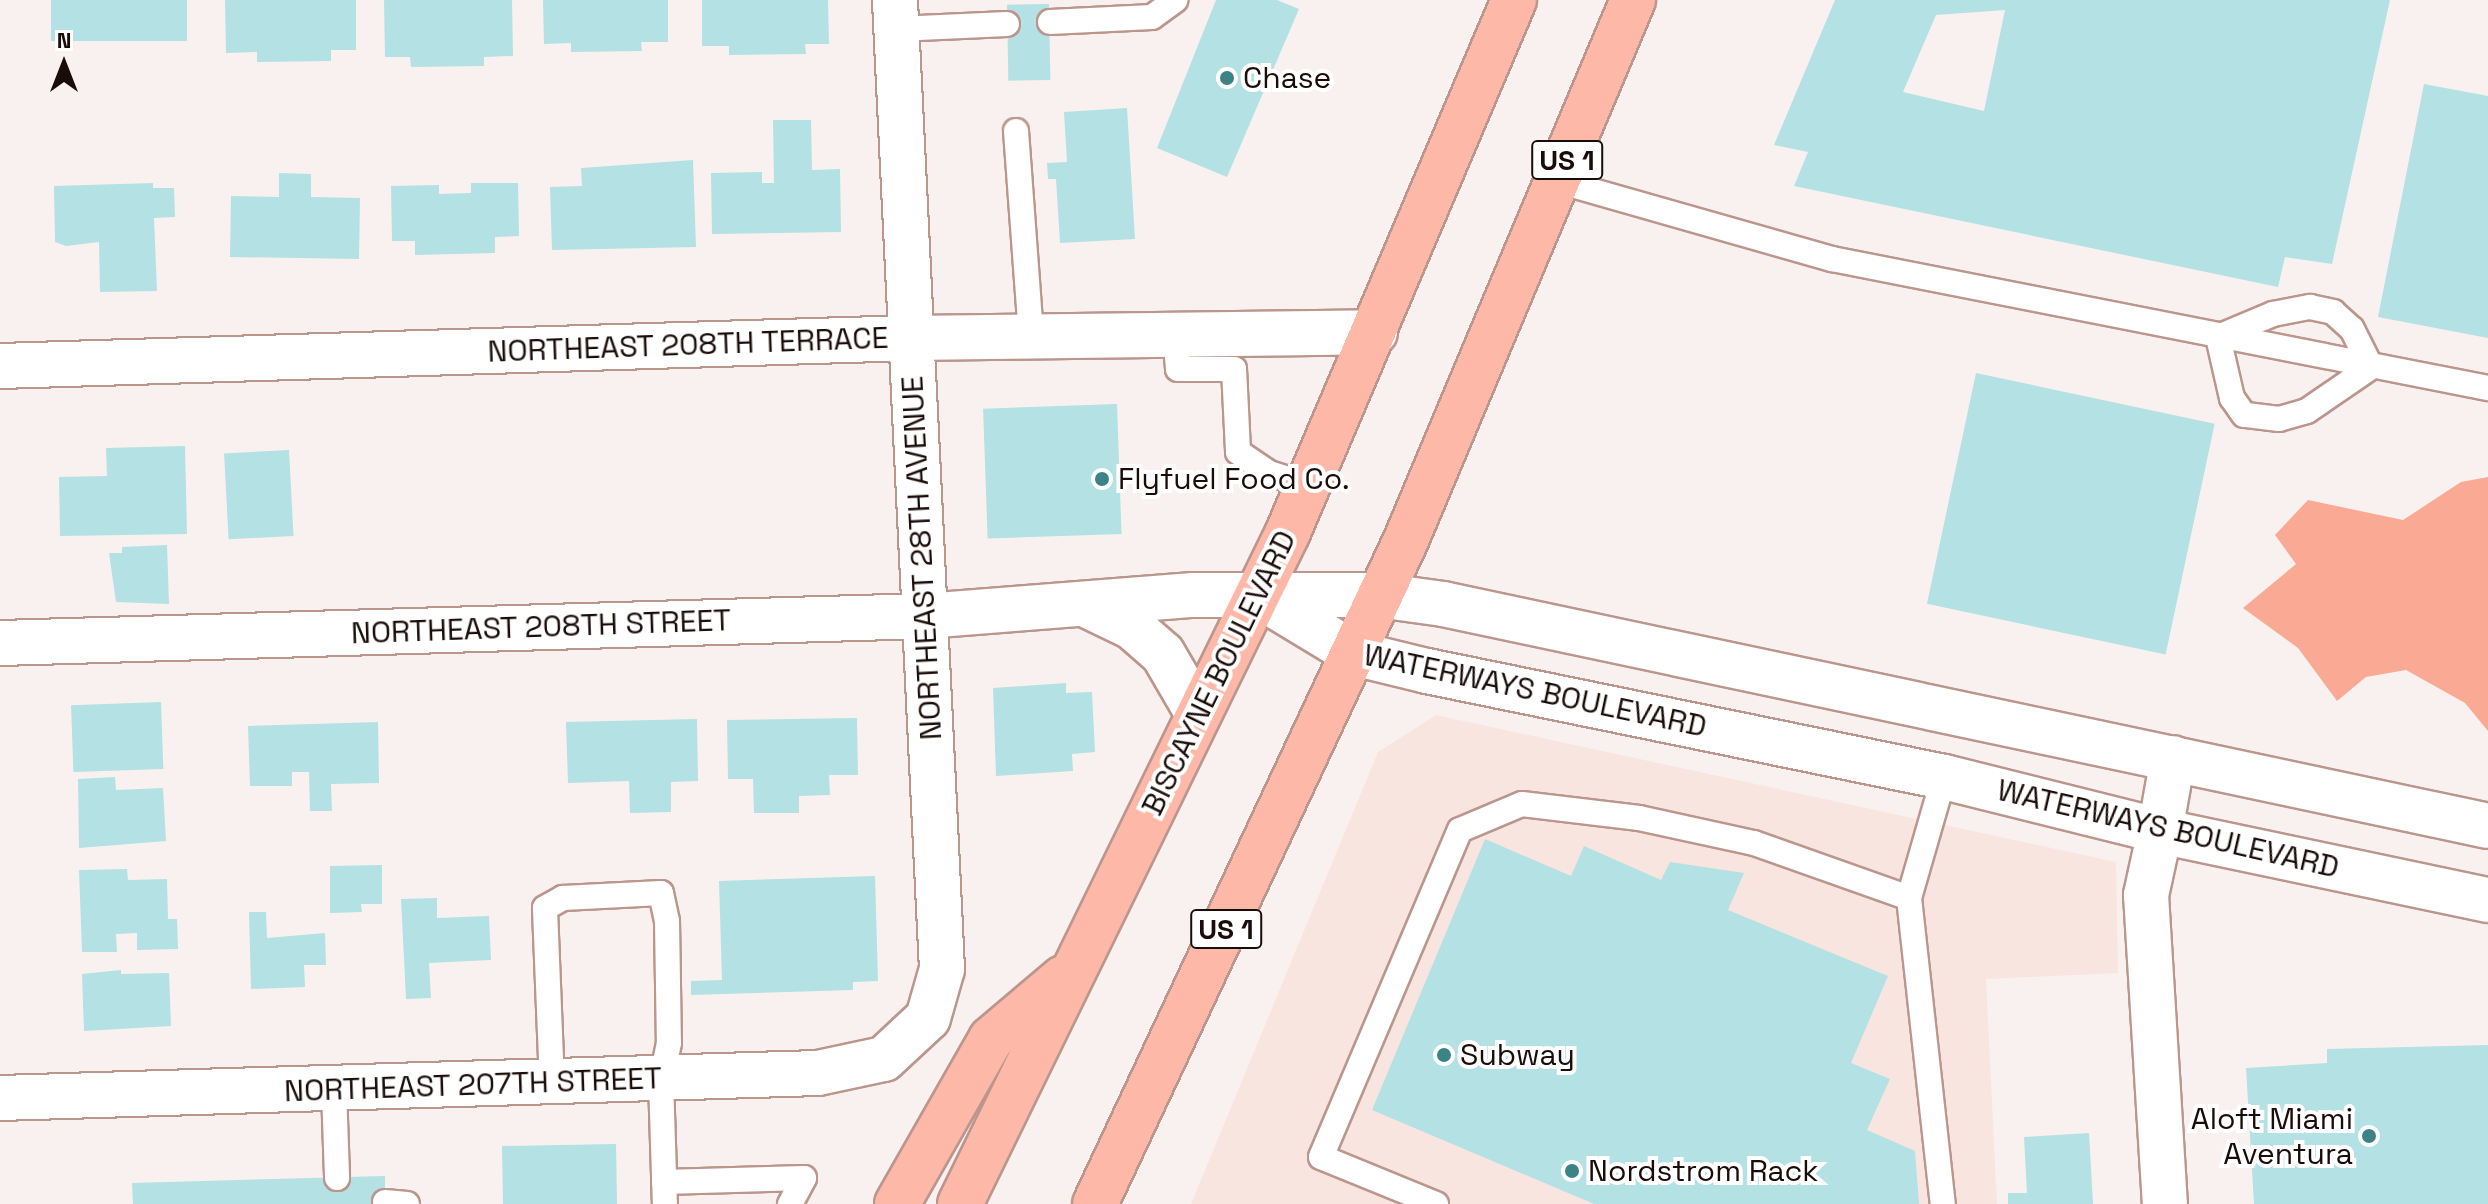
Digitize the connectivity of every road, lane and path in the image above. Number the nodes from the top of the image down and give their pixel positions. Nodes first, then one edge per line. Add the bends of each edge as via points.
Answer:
1 (1175, 0) edge
2 (1514, 0) edge
3 (1633, 0) edge
4 (896, 15) edge
5 (1050, 22) dead end
6 (1007, 24) dead end
7 (1016, 131) dead end
8 (1558, 181) junction
9 (1375, 332) junction
10 (1175, 334) junction
11 (1031, 336) junction
12 (2218, 337) junction
13 (912, 338) junction
14 (0, 366) edge
15 (2371, 367) junction
16 (2488, 388) edge
17 (1310, 486) junction
18 (1257, 595) junction
19 (1378, 595) junction
20 (1082, 603) junction
21 (925, 616) junction
22 (0, 643) edge
23 (1353, 653) junction
24 (1198, 714) junction
25 (2173, 758) junction
26 (1944, 777) junction
27 (2488, 826) edge
28 (2160, 831) junction
29 (1909, 898) junction
30 (2488, 900) edge
31 (1074, 969) junction
32 (928, 1018) joint
33 (661, 1080) junction
34 (552, 1084) junction
35 (334, 1090) junction
36 (0, 1098) edge
37 (337, 1178) dead end
38 (664, 1193) edge
39 (790, 1204) edge
40 (897, 1204) edge
41 (960, 1204) edge
42 (1095, 1204) edge
43 (1436, 1204) edge
44 (1943, 1204) edge
45 (2165, 1204) edge

1 - 5 lane via 1152,17
2 - 9 main road, BISCAYNE BOULEVARD
3 - 8 main road, US 1
4 - 6 lane
4 - 13 street, NORTHEAST 28TH AVENUE
7 - 11 lane
8 - 12 lane via 1832,259
8 - 19 main road, US 1
9 - 10 street, NORTHEAST 208TH TERRACE
9 - 17 main road, BISCAYNE BOULEVARD
10 - 11 street, NORTHEAST 208TH TERRACE
10 - 17 lane via 1178,369 1234,369 1238,452 1269,473
11 - 13 street, NORTHEAST 208TH TERRACE
12 - 15 lane
12 - 15 lane via 2273,314 2310,307 2333,312 2352,329
12 - 15 lane via 2232,398 2244,415 2279,419 2307,411
13 - 14 street, NORTHEAST 208TH TERRACE
13 - 21 street, NORTHEAST 28TH AVENUE
15 - 16 lane
17 - 18 main road, BISCAYNE BOULEVARD
18 - 19 street, WATERWAYS BOULEVARD
18 - 20 street, NORTHEAST 208TH STREET
18 - 23 street, WATERWAYS BOULEVARD
18 - 24 main road, BISCAYNE BOULEVARD
19 - 23 main road, US 1
19 - 25 street, WATERWAYS BOULEVARD via 1443,604
20 - 21 street, NORTHEAST 208TH STREET
20 - 24 street via 1132,627 1163,654
21 - 22 street, NORTHEAST 208TH STREET
21 - 32 street, NORTHEAST 28TH AVENUE via 942,969
23 - 26 street, WATERWAYS BOULEVARD
23 - 42 main road, US 1
24 - 31 main road, BISCAYNE BOULEVARD
25 - 27 street, WATERWAYS BOULEVARD
25 - 28 street
26 - 28 street, WATERWAYS BOULEVARD
26 - 29 lane
28 - 30 street, WATERWAYS BOULEVARD
28 - 45 street via 2146,895
29 - 43 lane via 1754,843 1639,818 1522,804 1460,830 1321,1157
29 - 44 lane
31 - 40 main road via 991,1039
31 - 41 main road, BISCAYNE BOULEVARD
32 - 33 street, NORTHEAST 207TH STREET via 884,1059 818,1073
33 - 34 street, NORTHEAST 207TH STREET
33 - 34 lane via 669,1043 667,921 661,893 563,898 545,908
33 - 38 lane
34 - 35 street, NORTHEAST 207TH STREET
35 - 36 street, NORTHEAST 207TH STREET
35 - 37 lane
38 - 39 lane via 804,1178

